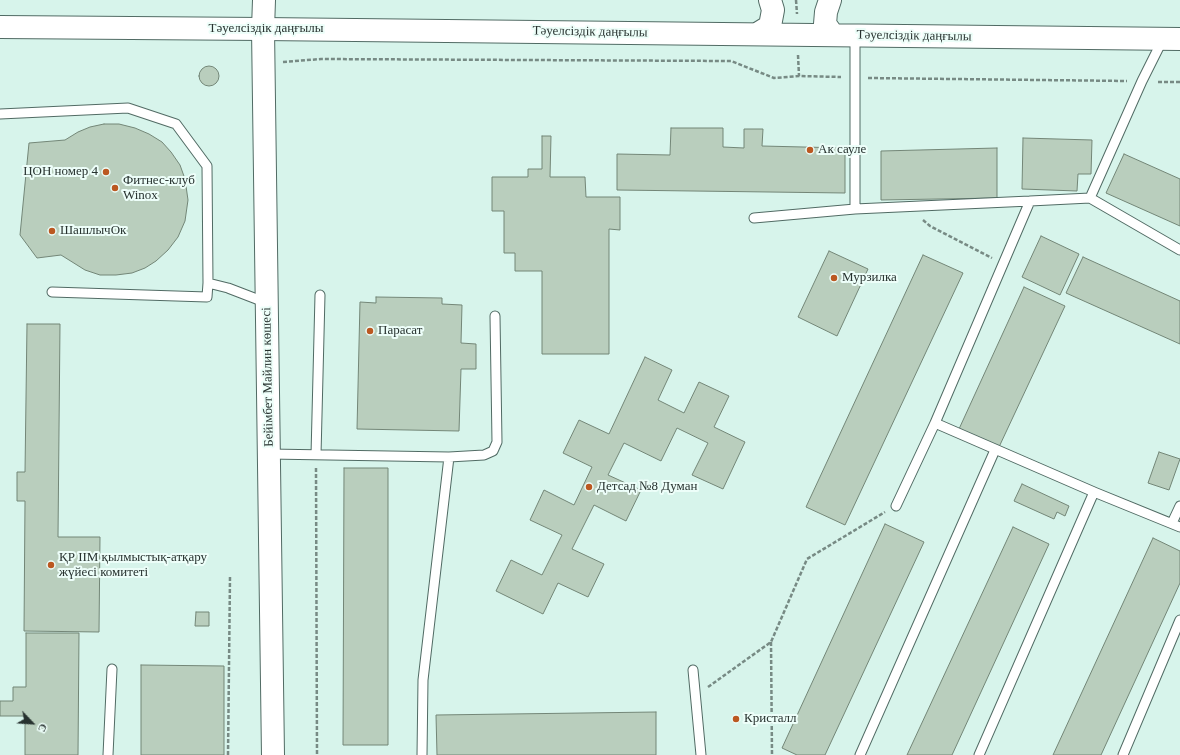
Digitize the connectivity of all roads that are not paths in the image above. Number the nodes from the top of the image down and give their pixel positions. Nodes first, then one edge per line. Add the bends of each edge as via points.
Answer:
1 (264, 0) edge
2 (770, 0) edge
3 (830, 0) edge
4 (0, 27) edge
5 (263, 29) junction
6 (757, 34) junction
7 (833, 35) junction
8 (855, 36) junction
9 (1171, 39) edge
10 (0, 114) edge
11 (1090, 198) junction
12 (1030, 201) junction
13 (855, 210) junction
14 (754, 218) dead end
15 (1180, 250) edge
16 (208, 283) junction
17 (52, 292) dead end
18 (320, 295) dead end
19 (267, 303) junction
20 (495, 316) dead end
21 (935, 423) junction
22 (995, 450) junction
23 (269, 454) junction
24 (316, 455) junction
25 (449, 457) junction
26 (1094, 492) junction
27 (896, 506) road end
28 (1180, 506) edge
29 (1176, 525) edge
30 (1180, 620) edge
31 (112, 669) dead end
32 (693, 670) dead end
33 (108, 755) edge
34 (273, 755) edge
35 (422, 755) edge
36 (702, 755) edge
37 (860, 755) edge
38 (979, 755) edge
39 (1123, 755) edge

1 - 5 main road, Бейімбет Майлин көшесі
2 - 6 main road via 774,10 770,26
3 - 7 main road via 825,24
4 - 5 main road, Тәуелсіздік даңғылы
5 - 6 main road, Тәуелсіздік даңғылы
5 - 19 main road, Бейімбет Майлин көшесі
6 - 7 main road, Тәуелсіздік даңғылы
7 - 8 main road, Тәуелсіздік даңғылы
8 - 9 main road, Тәуелсіздік даңғылы
8 - 13 lane
9 - 11 lane via 1142,81
10 - 16 lane via 128,108 176,124 207,166
11 - 12 lane
11 - 15 lane
12 - 13 lane
12 - 21 lane
13 - 14 lane
16 - 17 lane via 207,297
16 - 19 lane
18 - 24 lane
19 - 23 main road, Бейімбет Майлин көшесі
20 - 25 lane via 497,442 493,450 484,455
21 - 22 lane
21 - 27 lane
22 - 26 lane
22 - 37 lane
23 - 24 lane
23 - 34 main road, Бейімбет Майлин көшесі
24 - 25 lane
25 - 35 lane via 423,680
26 - 29 lane
26 - 38 lane
28 - 29 lane
30 - 39 lane
31 - 33 lane
32 - 36 lane

